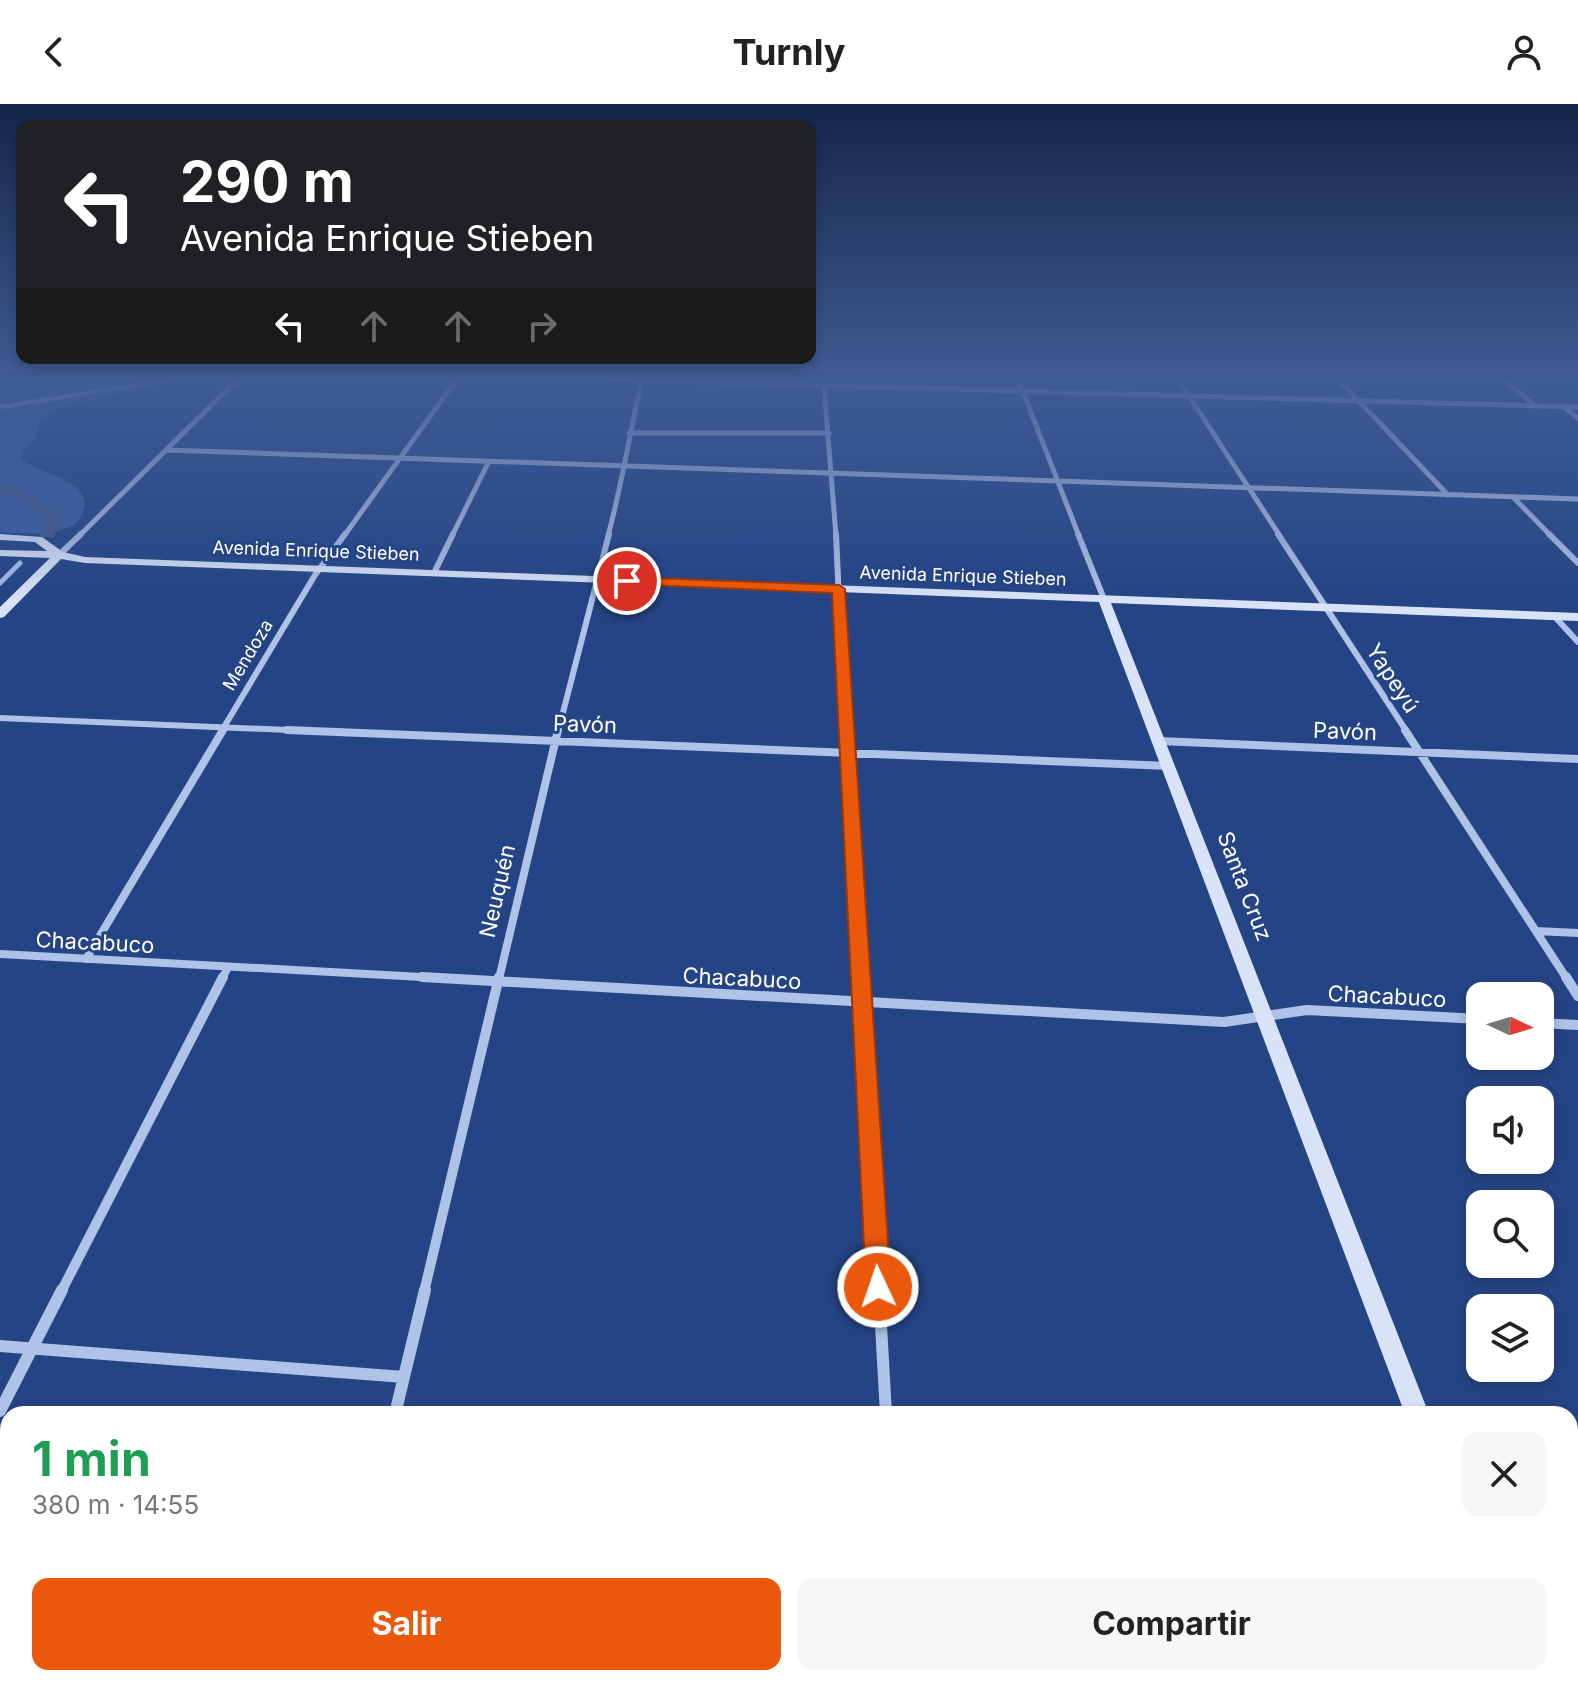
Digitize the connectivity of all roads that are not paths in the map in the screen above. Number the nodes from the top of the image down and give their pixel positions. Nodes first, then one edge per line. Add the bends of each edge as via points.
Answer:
1 (163, 453) edge
2 (249, 453) edge
3 (404, 453) edge
4 (626, 453) edge
5 (831, 453) edge
6 (1047, 453) edge
7 (1225, 453) edge
8 (1408, 453) edge
9 (400, 458) junction
10 (489, 461) junction
11 (624, 466) junction
12 (833, 473) junction
13 (1058, 480) junction
14 (1248, 488) junction
15 (1448, 495) junction
16 (1513, 497) junction
17 (1578, 499) edge
18 (0, 537) edge
19 (0, 553) edge
20 (59, 555) junction
21 (1578, 563) edge
22 (319, 569) junction
23 (434, 573) junction
24 (597, 580) junction
25 (839, 589) junction
26 (1104, 599) junction
27 (1325, 608) junction
28 (0, 614) edge
29 (1554, 616) junction
30 (1578, 617) edge
31 (1578, 642) edge
32 (0, 718) edge
33 (223, 727) junction
34 (556, 741) junction
35 (1159, 741) junction
36 (1419, 752) junction
37 (846, 753) junction
38 (1578, 759) edge
39 (1169, 766) junction
40 (1536, 931) junction
41 (1578, 933) edge
42 (0, 954) edge
43 (86, 959) junction
44 (228, 967) junction
45 (498, 982) junction
46 (1578, 996) edge
47 (861, 1002) junction
48 (1264, 1016) junction
49 (1466, 1018) edge
50 (1554, 1024) edge
51 (1578, 1025) edge
52 (0, 1346) edge
53 (32, 1348) junction
54 (404, 1377) junction
55 (3, 1406) edge
56 (397, 1406) edge
57 (886, 1406) edge
58 (1414, 1406) edge

1 - 20 street
2 - 9 street
3 - 9 street, Mendoza
4 - 11 street, Neuquén
5 - 12 street
6 - 13 street, Santa Cruz
7 - 14 street, Yapeyú
8 - 15 street
9 - 10 street
9 - 22 street, Mendoza
10 - 11 street
10 - 23 street
11 - 12 street
11 - 24 street, Neuquén
12 - 13 street
12 - 25 street
13 - 14 street
13 - 26 street, Santa Cruz
14 - 15 street
14 - 27 street, Yapeyú
15 - 16 street
16 - 17 street
16 - 21 street
18 - 20 main road, Avenida Enrique Stieben via 38,539
19 - 20 main road, Avenida Enrique Stieben
20 - 22 main road, Avenida Enrique Stieben
20 - 28 main road
22 - 23 main road, Avenida Enrique Stieben
22 - 33 street, Mendoza
23 - 24 main road, Avenida Enrique Stieben
24 - 25 main road, Avenida Enrique Stieben
24 - 34 street, Neuquén
25 - 26 main road, Avenida Enrique Stieben
25 - 37 street
26 - 27 main road, Avenida Enrique Stieben
26 - 35 main road, Santa Cruz
27 - 29 main road, Avenida Enrique Stieben
27 - 36 street, Yapeyú
29 - 30 main road, Avenida Enrique Stieben
29 - 31 street
32 - 33 street, Pavón
33 - 34 street, Pavón
33 - 43 street, Mendoza
34 - 37 street, Pavón
34 - 45 street, Neuquén
35 - 36 street, Pavón
35 - 39 main road, Santa Cruz
36 - 38 street, Pavón
36 - 40 street, Yapeyú
37 - 39 street, Pavón
37 - 47 street
39 - 48 main road, Santa Cruz
40 - 41 street
40 - 46 street, Yapeyú
42 - 43 street, Chacabuco
43 - 44 street, Chacabuco
44 - 45 street, Chacabuco
44 - 53 street
45 - 47 street, Chacabuco
45 - 54 street, Neuquén
47 - 48 street, Chacabuco via 1224,1022
47 - 57 street
48 - 49 street, Chacabuco via 1307,1010
48 - 58 main road, Santa Cruz
50 - 51 street
52 - 53 street
53 - 54 street
53 - 55 street
54 - 56 street, Neuquén

